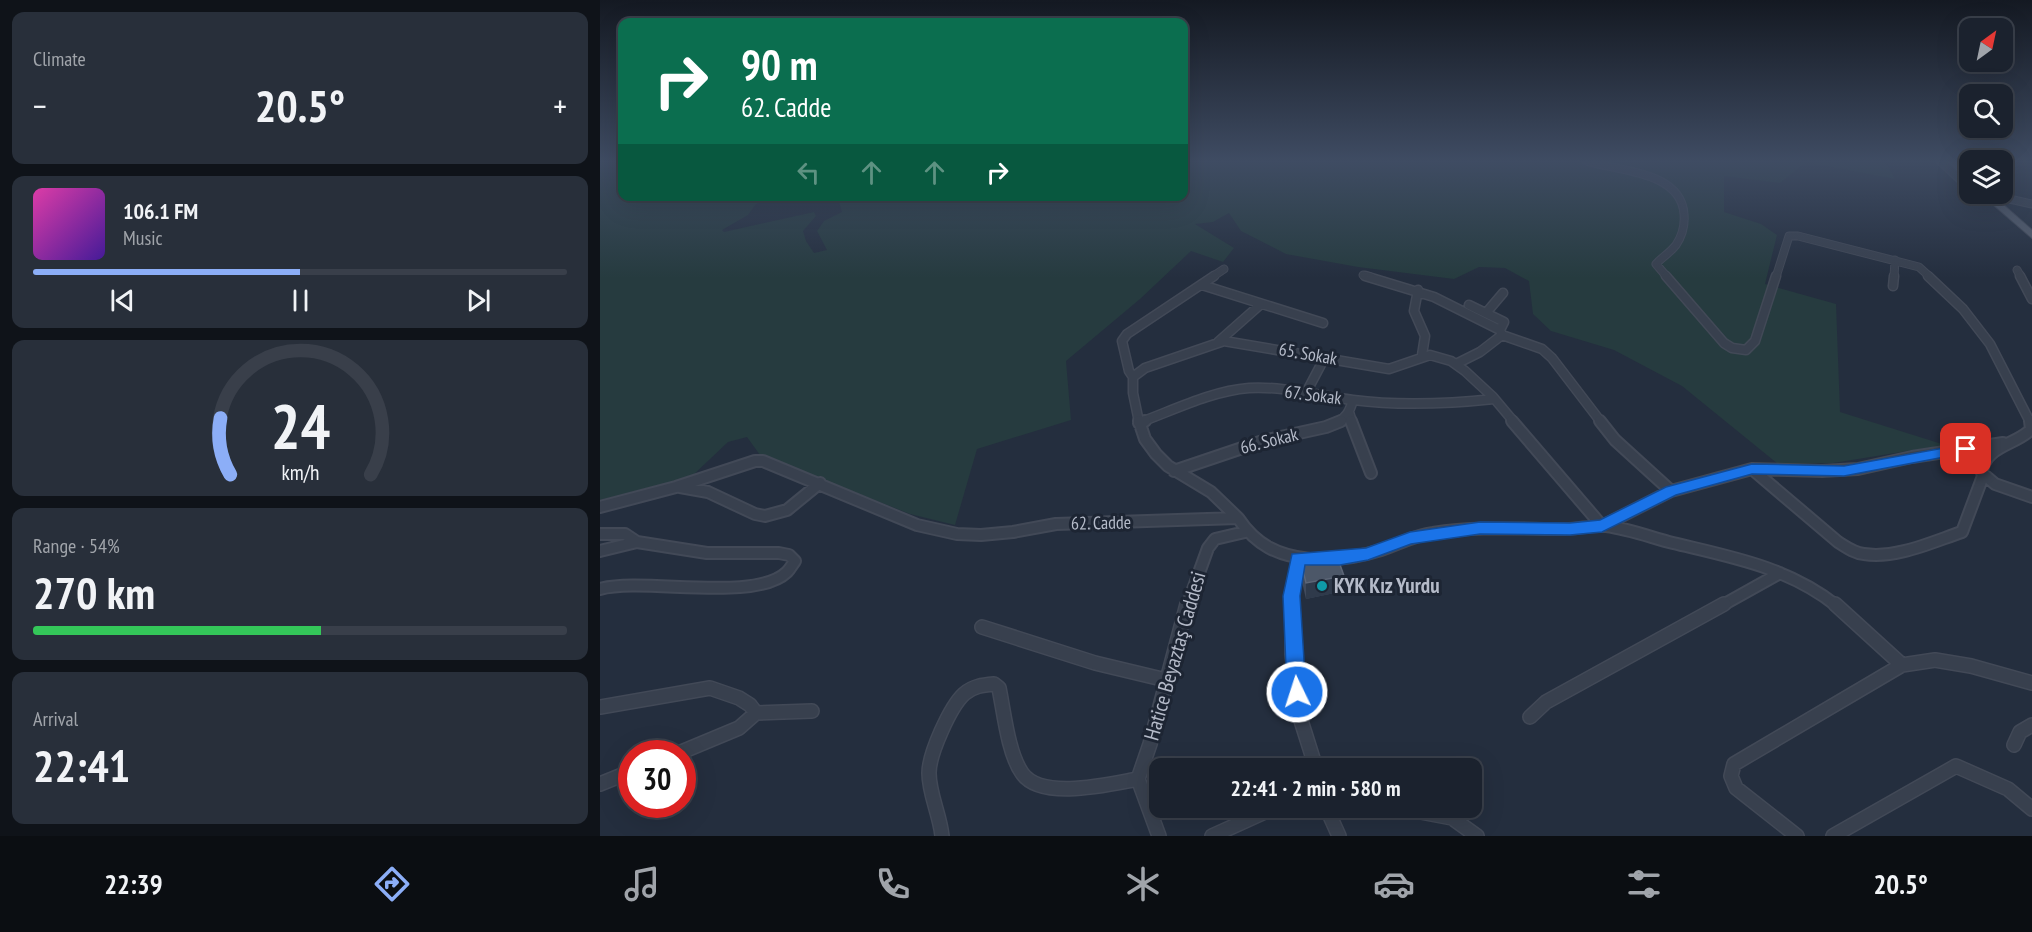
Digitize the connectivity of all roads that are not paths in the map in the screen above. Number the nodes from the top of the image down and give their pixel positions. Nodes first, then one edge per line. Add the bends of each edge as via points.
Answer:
1 (1681, 200) edge
2 (2014, 200) edge
3 (2003, 204) edge
4 (2006, 204) edge
5 (2032, 204) edge
6 (2032, 223) edge
7 (2032, 235) edge
8 (1895, 260) junction
9 (1224, 269) dead end
10 (2017, 270) dead end
11 (1363, 275) dead end
12 (1202, 285) junction
13 (1893, 286) dead end
14 (1418, 287) junction
15 (1503, 293) dead end
16 (2032, 299) edge
17 (1261, 304) junction
18 (1486, 313) junction
19 (1323, 323) dead end
20 (1501, 333) junction
21 (1218, 342) junction
22 (1422, 355) junction
23 (1325, 357) junction
24 (1456, 364) junction
25 (1133, 377) junction
26 (1307, 391) junction
27 (1494, 399) junction
28 (1353, 400) junction
29 (1350, 412) junction
30 (1139, 423) junction
31 (2006, 443) junction
32 (1752, 469) junction
33 (1174, 471) junction
34 (1371, 473) dead end
35 (1983, 476) junction
36 (820, 483) junction
37 (676, 487) junction
38 (1671, 491) junction
39 (2032, 497) edge
40 (600, 507) edge
41 (1238, 518) junction
42 (1602, 526) junction
43 (1245, 532) junction
44 (600, 534) edge
45 (637, 542) junction
46 (600, 551) edge
47 (1297, 558) junction
48 (1780, 573) junction
49 (600, 589) edge
50 (982, 627) dead end
51 (1902, 665) junction
52 (1166, 680) junction
53 (2032, 683) edge
54 (2032, 690) edge
55 (600, 706) edge
56 (812, 711) dead end
57 (756, 713) junction
58 (1530, 717) dead end
59 (2032, 725) edge
60 (2014, 745) dead end
61 (696, 746) edge
62 (1312, 758) edge
63 (618, 777) edge
64 (1138, 779) junction
65 (600, 784) edge
66 (2032, 809) edge
67 (1252, 818) edge
68 (1331, 818) edge
69 (1452, 818) edge
70 (942, 836) edge
71 (1159, 836) edge
72 (1212, 836) edge
73 (1339, 836) edge
74 (1476, 836) edge
75 (1797, 836) edge
76 (1833, 836) edge

1 - 8 street via 1683,232 1678,243 1656,264 1724,343 1737,350 1746,350 1755,341 1789,236
2 - 5 street
3 - 7 main road
4 - 6 main road
8 - 13 street
8 - 31 street via 1919,267 1963,309 1990,344 2031,429 2025,436
9 - 12 street
10 - 16 street
11 - 14 street
12 - 17 street
12 - 25 street via 1127,334 1122,341
14 - 18 street
14 - 20 street via 1461,307
14 - 22 street via 1414,305 1425,331
15 - 18 street
17 - 19 street
17 - 21 street
18 - 20 street via 1504,322
20 - 24 street via 1475,356
20 - 38 street via 1542,349 1552,358 1615,440
21 - 23 street, 65. Sokak
21 - 25 street, 65. Sokak via 1145,368
22 - 23 street, 65. Sokak via 1389,369
22 - 24 street
23 - 26 street
24 - 27 street
25 - 30 street
26 - 28 street, 67. Sokak
26 - 30 street, 67. Sokak via 1243,388
27 - 28 street, 67. Sokak via 1445,404
27 - 42 street
28 - 29 street
29 - 33 street, 66. Sokak via 1343,420 1326,427 1263,441
29 - 34 street
30 - 33 street via 1148,446
31 - 32 street via 1844,471
31 - 35 street via 1984,461
32 - 35 street via 1836,541 1860,554 1884,553 1962,532
32 - 38 street
33 - 41 street via 1215,494
35 - 39 street via 1998,486
36 - 37 street, 62. Cadde via 756,461
36 - 37 street via 787,510 765,516 708,492
36 - 41 street, 62. Cadde via 917,525 957,534 981,535 1056,524
37 - 40 street, 62. Cadde
38 - 42 street
41 - 43 street
42 - 47 street via 1480,528 1410,538 1368,554
42 - 48 street
43 - 47 street via 1267,549
43 - 52 street, Hatice Beyaztaş Caddesi via 1215,539 1208,548 1183,615
44 - 45 street via 626,534
45 - 46 street
45 - 49 street via 707,553 789,555 795,561 783,577 754,586 614,585
47 - 62 street via 1291,596 1298,710
48 - 51 street via 1828,599
48 - 58 street via 1546,702
50 - 52 street via 1095,663
51 - 53 street via 1935,660
51 - 75 street via 1734,764 1731,776 1736,788
52 - 64 street, Hatice Beyaztaş Caddesi
53 - 54 street
55 - 57 street via 710,688 739,698
56 - 57 street
57 - 61 street via 739,728
59 - 60 street via 2020,732
63 - 65 street
64 - 70 street via 1077,788 1028,781 1019,766 999,688 994,684 978,686 955,704 931,761 929,779
64 - 71 street
66 - 76 street via 2008,789 1956,766
67 - 72 street
68 - 73 street
69 - 74 street

